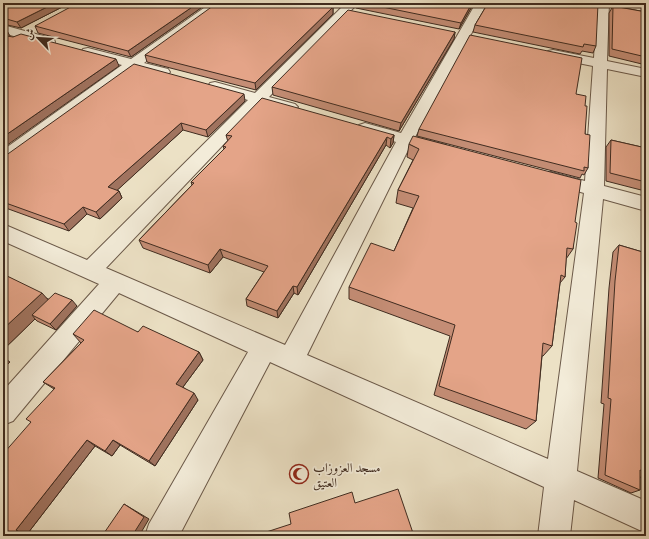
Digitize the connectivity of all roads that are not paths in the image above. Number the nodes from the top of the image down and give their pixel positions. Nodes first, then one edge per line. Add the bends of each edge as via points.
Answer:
1 (218, 3) edge
2 (482, 3) edge
3 (604, 6) edge
4 (346, 9) edge
5 (18, 33) edge
6 (539, 52) edge
7 (132, 64) junction
8 (600, 64) junction
9 (646, 73) edge
10 (177, 76) edge
11 (200, 82) edge
12 (260, 98) junction
13 (306, 111) edge
14 (352, 125) edge
15 (405, 140) junction
16 (451, 152) edge
17 (3, 158) edge
18 (534, 174) edge
19 (594, 190) junction
20 (646, 204) edge
21 (3, 232) edge
22 (91, 270) junction
23 (116, 281) junction
24 (264, 348) junction
25 (291, 360) junction
26 (3, 411) edge
27 (560, 479) junction
28 (646, 517) edge
29 (161, 536) edge
30 (554, 536) edge

1 - 7 street
2 - 15 street
3 - 8 street
4 - 12 street
5 - 7 street
6 - 8 street
7 - 10 street
7 - 17 street
8 - 9 street
8 - 19 street
11 - 12 street
12 - 13 street
12 - 22 street
14 - 15 street
15 - 16 street
15 - 25 street
18 - 19 street
19 - 20 street
19 - 27 street
21 - 22 street
22 - 23 street
23 - 24 street
23 - 26 street
24 - 25 street
24 - 29 street
25 - 27 street
27 - 28 street
27 - 30 street

